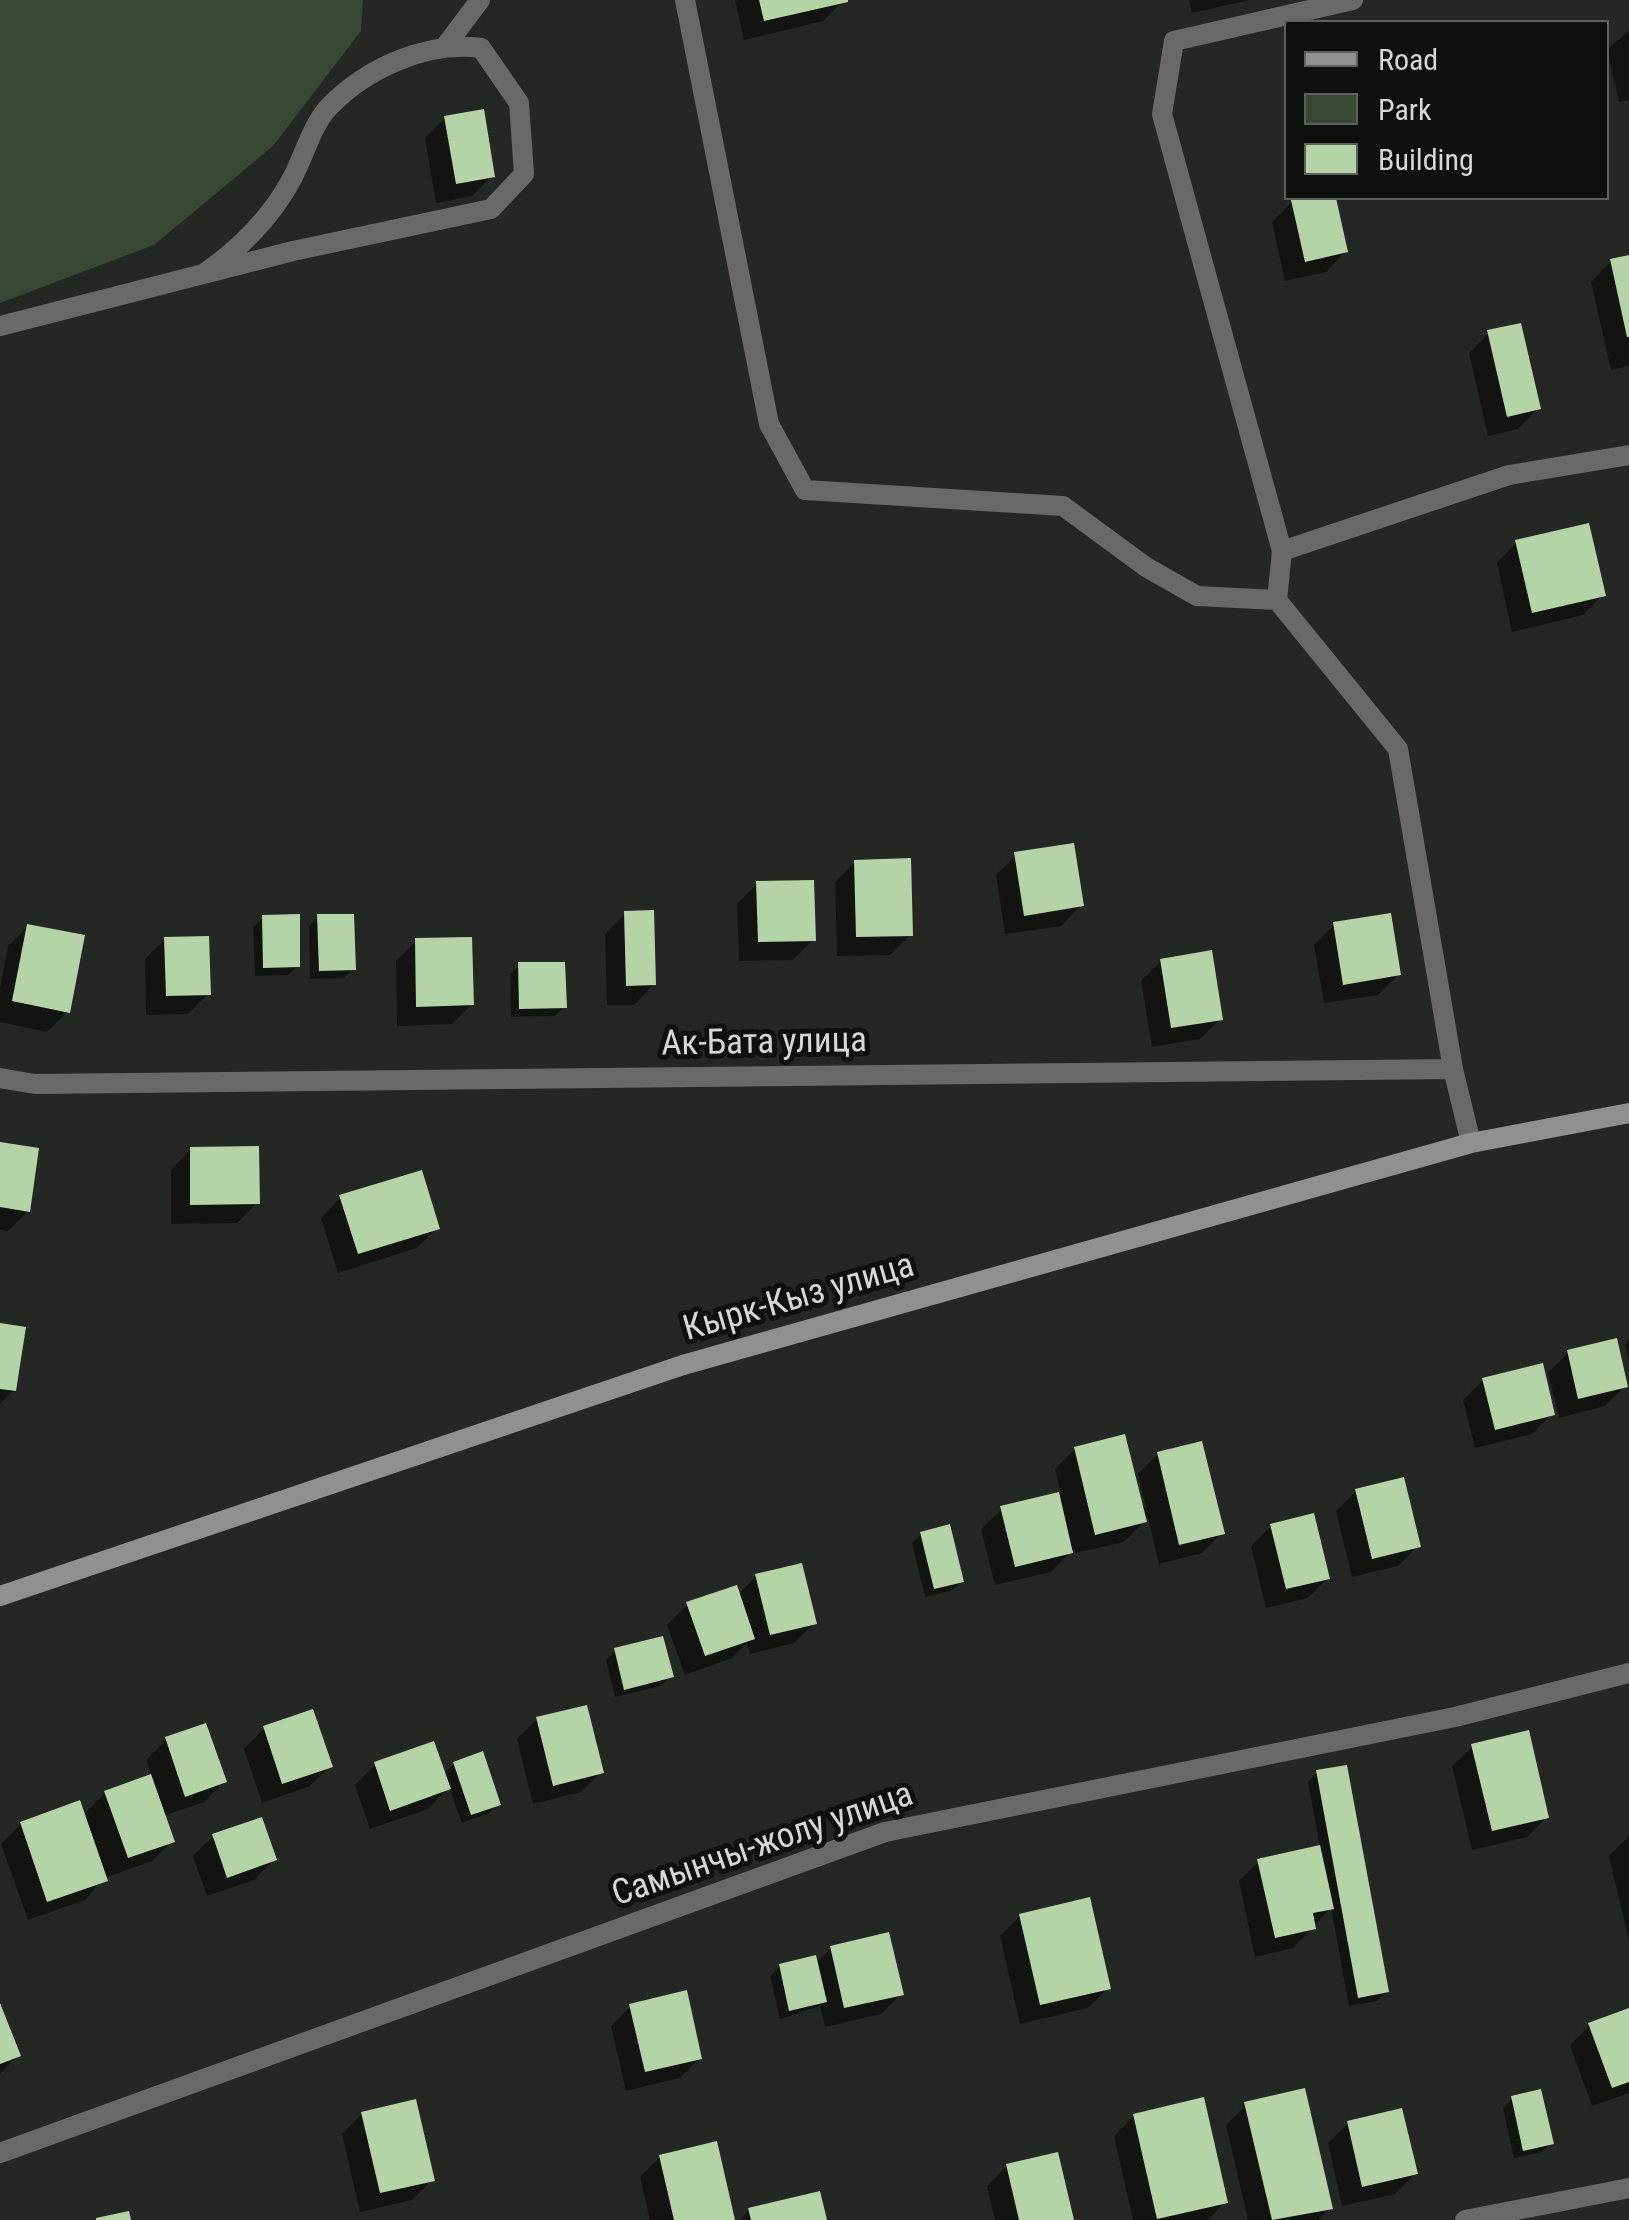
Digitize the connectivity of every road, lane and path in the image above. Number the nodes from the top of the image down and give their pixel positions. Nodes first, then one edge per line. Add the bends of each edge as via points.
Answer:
1 (480, 0) edge
2 (685, 0) edge
3 (1353, 0) edge
4 (447, 44) junction
5 (205, 273) junction
6 (0, 326) edge
7 (1629, 454) edge
8 (1282, 551) junction
9 (1277, 600) junction
10 (1453, 1068) junction
11 (0, 1078) edge
12 (1629, 1113) edge
13 (1471, 1144) junction
14 (0, 1596) edge
15 (1629, 1674) edge
16 (0, 2153) edge
17 (1629, 2188) edge
18 (1530, 2214) edge
19 (1465, 2220) edge

1 - 4 street
2 - 9 street via 768,424 805,490 1063,506 1197,596
3 - 8 street via 1174,41 1162,114
4 - 5 street via 386,66 327,110 288,186 243,245
4 - 5 street via 481,48 520,102 524,174 492,209
5 - 6 street
7 - 8 street via 1508,474
8 - 9 street
9 - 10 street via 1398,749
10 - 11 street, Ак-Бата улица via 35,1084
10 - 13 street
12 - 13 street, Кырк-Кыз улица
13 - 14 street, Кырк-Кыз улица via 683,1364
15 - 16 street, Самынчы-жолу улица via 1455,1717 885,1832
17 - 18 street
18 - 19 street

